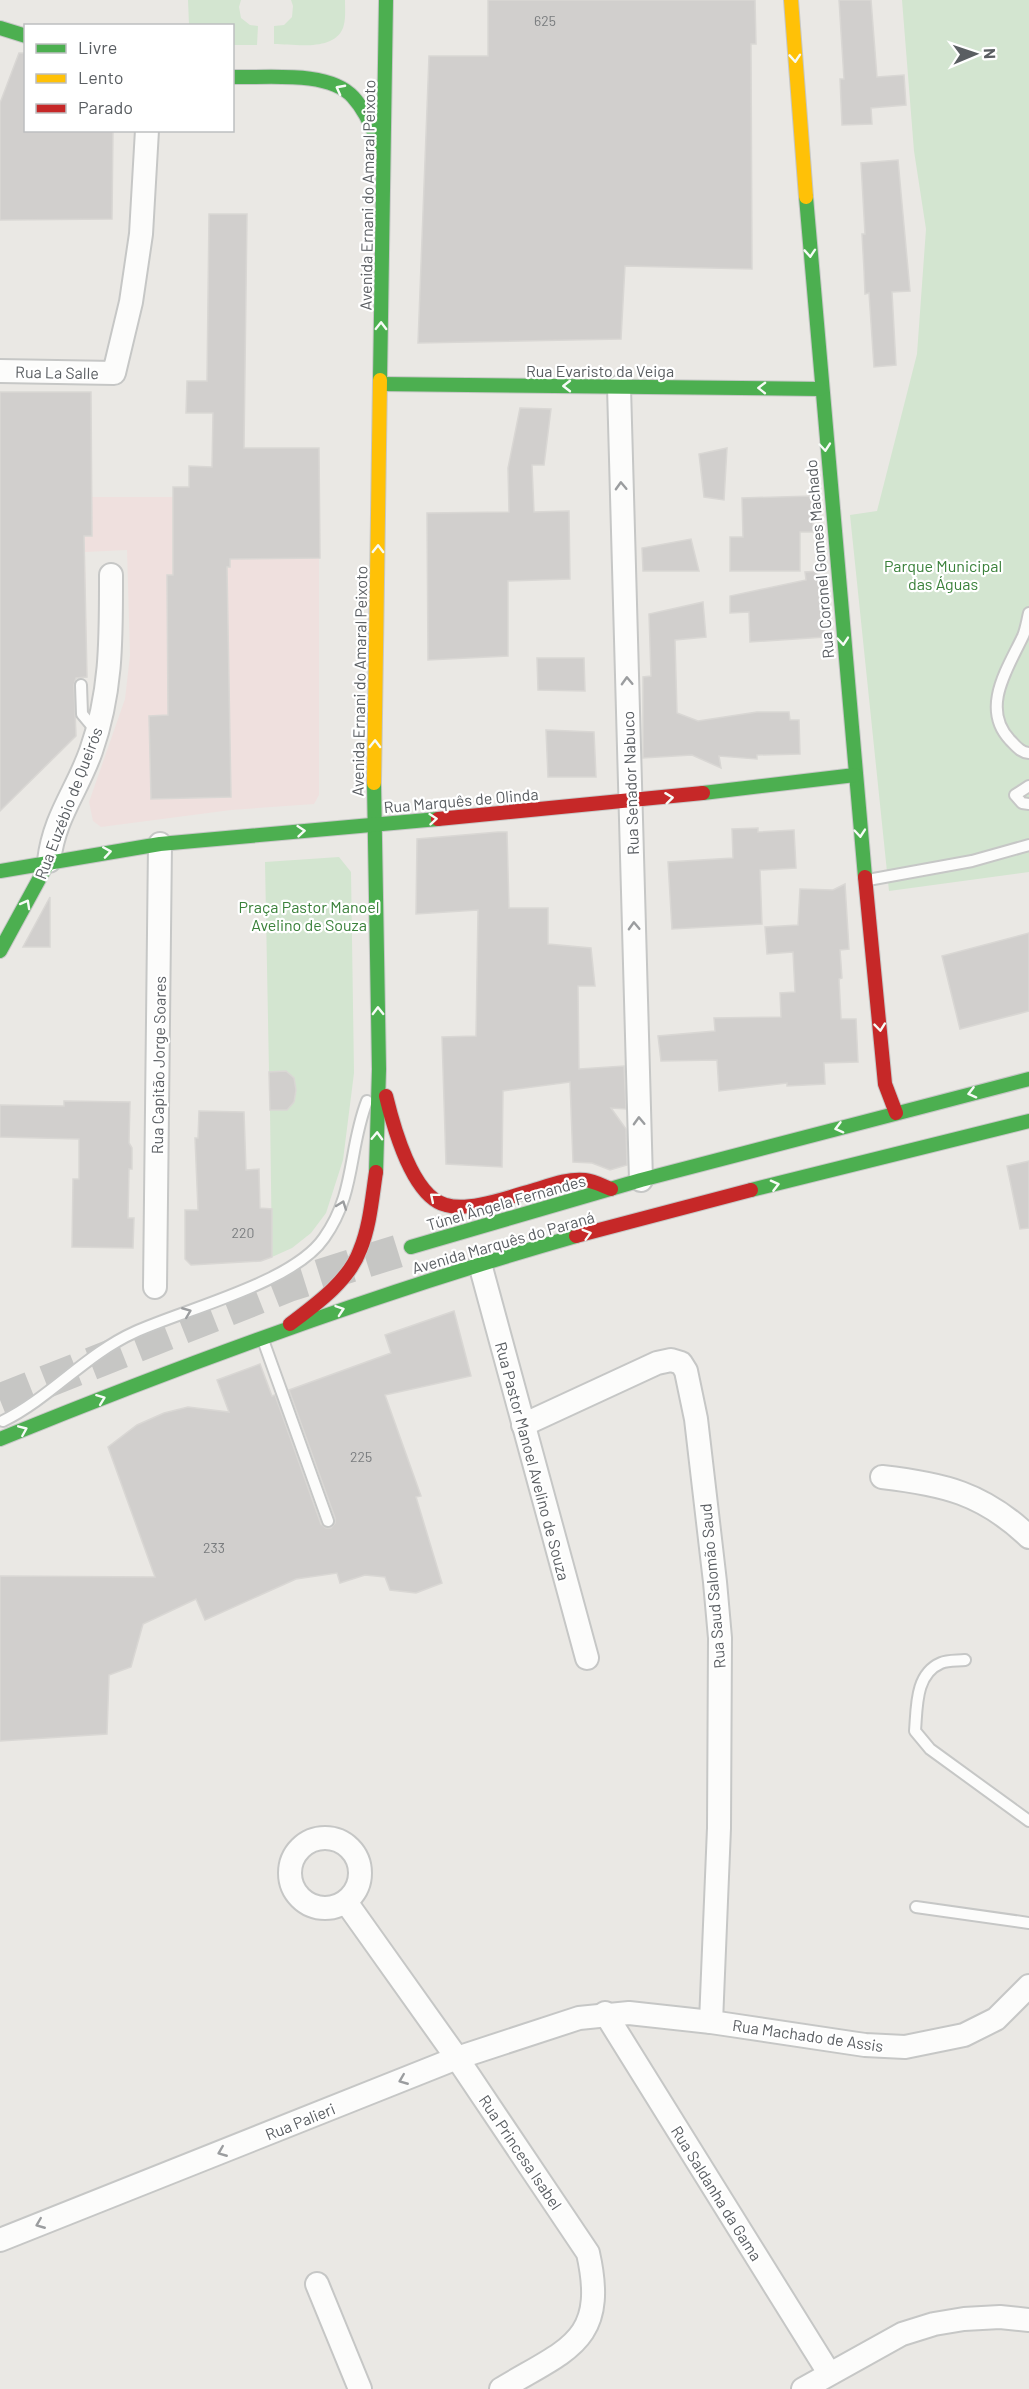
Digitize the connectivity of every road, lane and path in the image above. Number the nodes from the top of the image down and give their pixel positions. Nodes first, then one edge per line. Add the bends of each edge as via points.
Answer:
1 (386, 0) edge
2 (790, 0) edge
3 (0, 28) edge
4 (24, 35) edge
5 (234, 77) edge
6 (147, 132) edge
7 (383, 153) junction
8 (0, 371) edge
9 (380, 384) junction
10 (619, 387) junction
11 (820, 389) junction
12 (111, 575) dead end
13 (1029, 614) edge
14 (81, 685) dead end
15 (97, 733) junction
16 (1029, 753) edge
17 (855, 775) junction
18 (1029, 786) edge
19 (630, 802) junction
20 (1029, 804) edge
21 (374, 824) junction
22 (160, 844) junction
23 (1029, 845) edge
24 (49, 861) junction
25 (0, 871) edge
26 (865, 880) junction
27 (1, 946) edge
28 (379, 1069) junction
29 (1029, 1078) edge
30 (897, 1118) junction
31 (1029, 1120) edge
32 (641, 1180) junction
33 (611, 1189) junction
34 (411, 1247) tunnel mouth
35 (480, 1264) junction
36 (155, 1287) dead end
37 (285, 1328) junction
38 (262, 1337) junction
39 (0, 1423) edge
40 (523, 1425) junction
41 (0, 1439) edge
42 (882, 1477) dead end
43 (328, 1521) dead end
44 (1029, 1537) edge
45 (587, 1658) dead end
46 (965, 1660) dead end
47 (1029, 1821) edge
48 (346, 1902) dead end
49 (916, 1907) dead end
50 (1029, 1923) edge
51 (1029, 1986) edge
52 (605, 2013) junction
53 (711, 2022) junction
54 (457, 2058) junction
55 (0, 2240) edge
56 (317, 2284) dead end
57 (1029, 2320) edge
58 (829, 2373) junction
59 (360, 2389) edge
60 (501, 2389) edge
61 (802, 2389) edge

1 - 7 main road, Avenida Ernani do Amaral Peixoto
2 -> 11 main road, Rua Coronel Gomes Machado
3 - 4 main road
7 -> 5 main road via 364,112 346,90 321,80
6 - 8 street, Rua La Salle via 141,234 131,302 114,373
9 -> 7 main road, Avenida Ernani do Amaral Peixoto
10 -> 9 main road, Rua Evaristo da Veiga
21 -> 9 main road, Avenida Ernani do Amaral Peixoto
11 -> 10 main road, Rua Evaristo da Veiga
19 -> 10 street, Rua Senador Nabuco
11 -> 17 main road, Rua Coronel Gomes Machado
12 - 15 street, Rua Euzébio de Queirós via 109,670
13 - 16 lane via 1005,669 997,702 1001,730 1021,752
14 - 15 lane via 82,714
15 - 24 street, Rua Euzébio de Queirós via 55,828
19 -> 17 main road, Rua Marquês de Olinda
17 -> 26 main road, Rua Coronel Gomes Machado
18 - 20 lane via 1015,795
21 -> 19 main road, Rua Marquês de Olinda
32 -> 19 street, Rua Senador Nabuco
22 -> 21 main road, Rua Marquês de Olinda
28 -> 21 main road, Avenida Ernani do Amaral Peixoto
24 -> 22 main road, Rua Marquês de Olinda
22 - 36 street, Rua Capitão Jorge Soares
23 - 26 lane via 972,861
24 - 25 main road, Rua Marquês de Olinda
27 -> 24 main road, Rua Euzébio de Queirós
26 -> 30 main road, Rua Coronel Gomes Machado via 885,1084
33 -> 28 main road via 586,1180 570,1180 465,1207 444,1205 426,1190 409,1161 392,1122
37 -> 28 main road, Avenida Ernani do Amaral Peixoto via 337,1286 360,1252 376,1173
39 -> 28 lane via 133,1333 295,1266 323,1240 340,1212 350,1183 360,1118
29 -> 30 main road
30 -> 32 main road
35 -> 31 main road, Avenida Marquês do Paraná via 903,1147
32 - 33 main road
33 - 34 main road, Túnel Ângela Fernandes
37 -> 35 main road, Avenida Marquês do Paraná
35 - 40 street, Rua Pastor Manoel Avelino de Souza
37 - 38 main road, Avenida Marquês do Paraná
41 -> 38 main road, Avenida Marquês do Paraná
38 - 43 lane
40 - 45 street, Rua Pastor Manoel Avelino de Souza
40 - 53 street, Rua Saud Salomão Saud via 657,1363 671,1360 681,1363 686,1371 697,1431 720,1638 719,1828
42 - 44 street via 929,1482 972,1496 1009,1518
46 - 47 lane via 942,1662 920,1684 915,1731 930,1749
48 - 54 street, Rua Princesa Isabel
49 - 50 lane
51 - 53 street, Rua Machado de Assis via 996,2019 964,2035 905,2048
52 - 53 street, Rua Machado de Assis
52 - 54 street, Rua Palieri
52 - 58 street, Rua Saldanha da Gama
54 -> 55 street, Rua Palieri
54 - 60 street, Rua Princesa Isabel via 574,2230 588,2253 594,2280 588,2325 580,2339
56 - 59 street
57 - 58 street via 1000,2317 934,2324 902,2334
58 - 61 street

